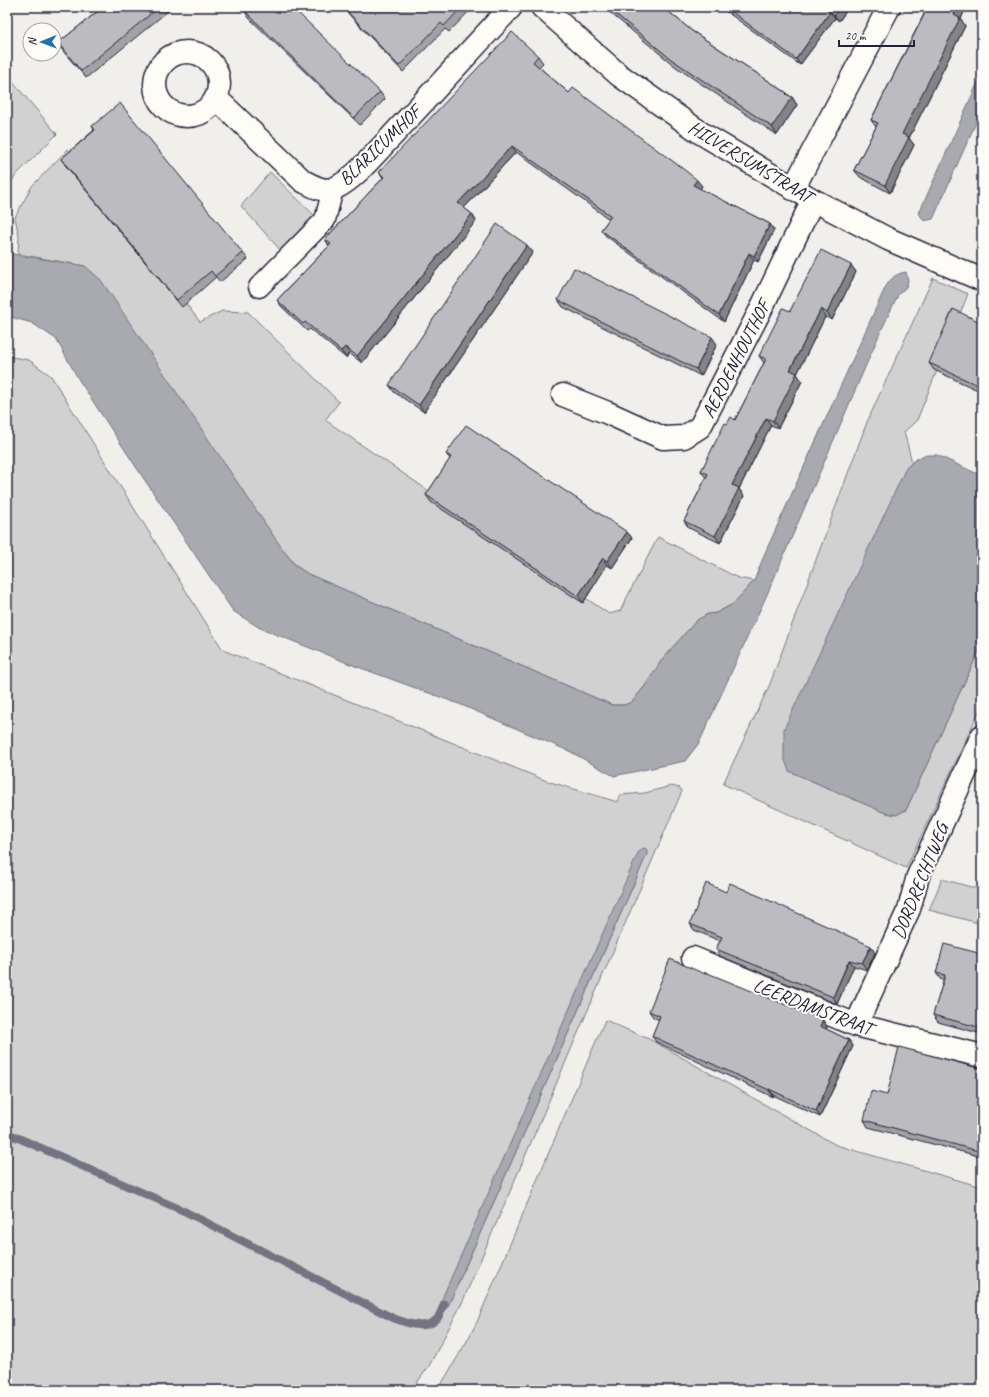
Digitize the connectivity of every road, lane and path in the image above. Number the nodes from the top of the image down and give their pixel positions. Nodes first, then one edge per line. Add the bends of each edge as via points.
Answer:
1 (511, 7) edge
2 (542, 7) edge
3 (888, 7) edge
4 (216, 98) dead end
5 (333, 189) junction
6 (793, 189) junction
7 (813, 200) junction
8 (982, 280) edge
9 (259, 287) dead end
10 (563, 395) dead end
11 (982, 736) edge
12 (975, 769) edge
13 (693, 958) dead end
14 (856, 1025) junction
15 (982, 1056) edge

1 - 5 street, BLARICUMHOF via 366,162 347,181
2 - 6 street, HILVERSUMSTRAAT via 619,75 701,133
3 - 6 street
4 - 5 street, BLARICUMHOF via 304,181 316,189
5 - 9 street via 326,220
6 - 7 street, HILVERSUMSTRAAT
7 - 8 street, HILVERSUMSTRAAT via 888,239
7 - 10 street, AERDENHOUTHOF via 760,311 700,427 684,437 663,438
11 - 12 street, DORDRECHTWEG
12 - 14 street, DORDRECHTWEG via 918,876 909,909
13 - 14 street, LEERDAMSTRAAT
14 - 15 street, LEERDAMSTRAAT

